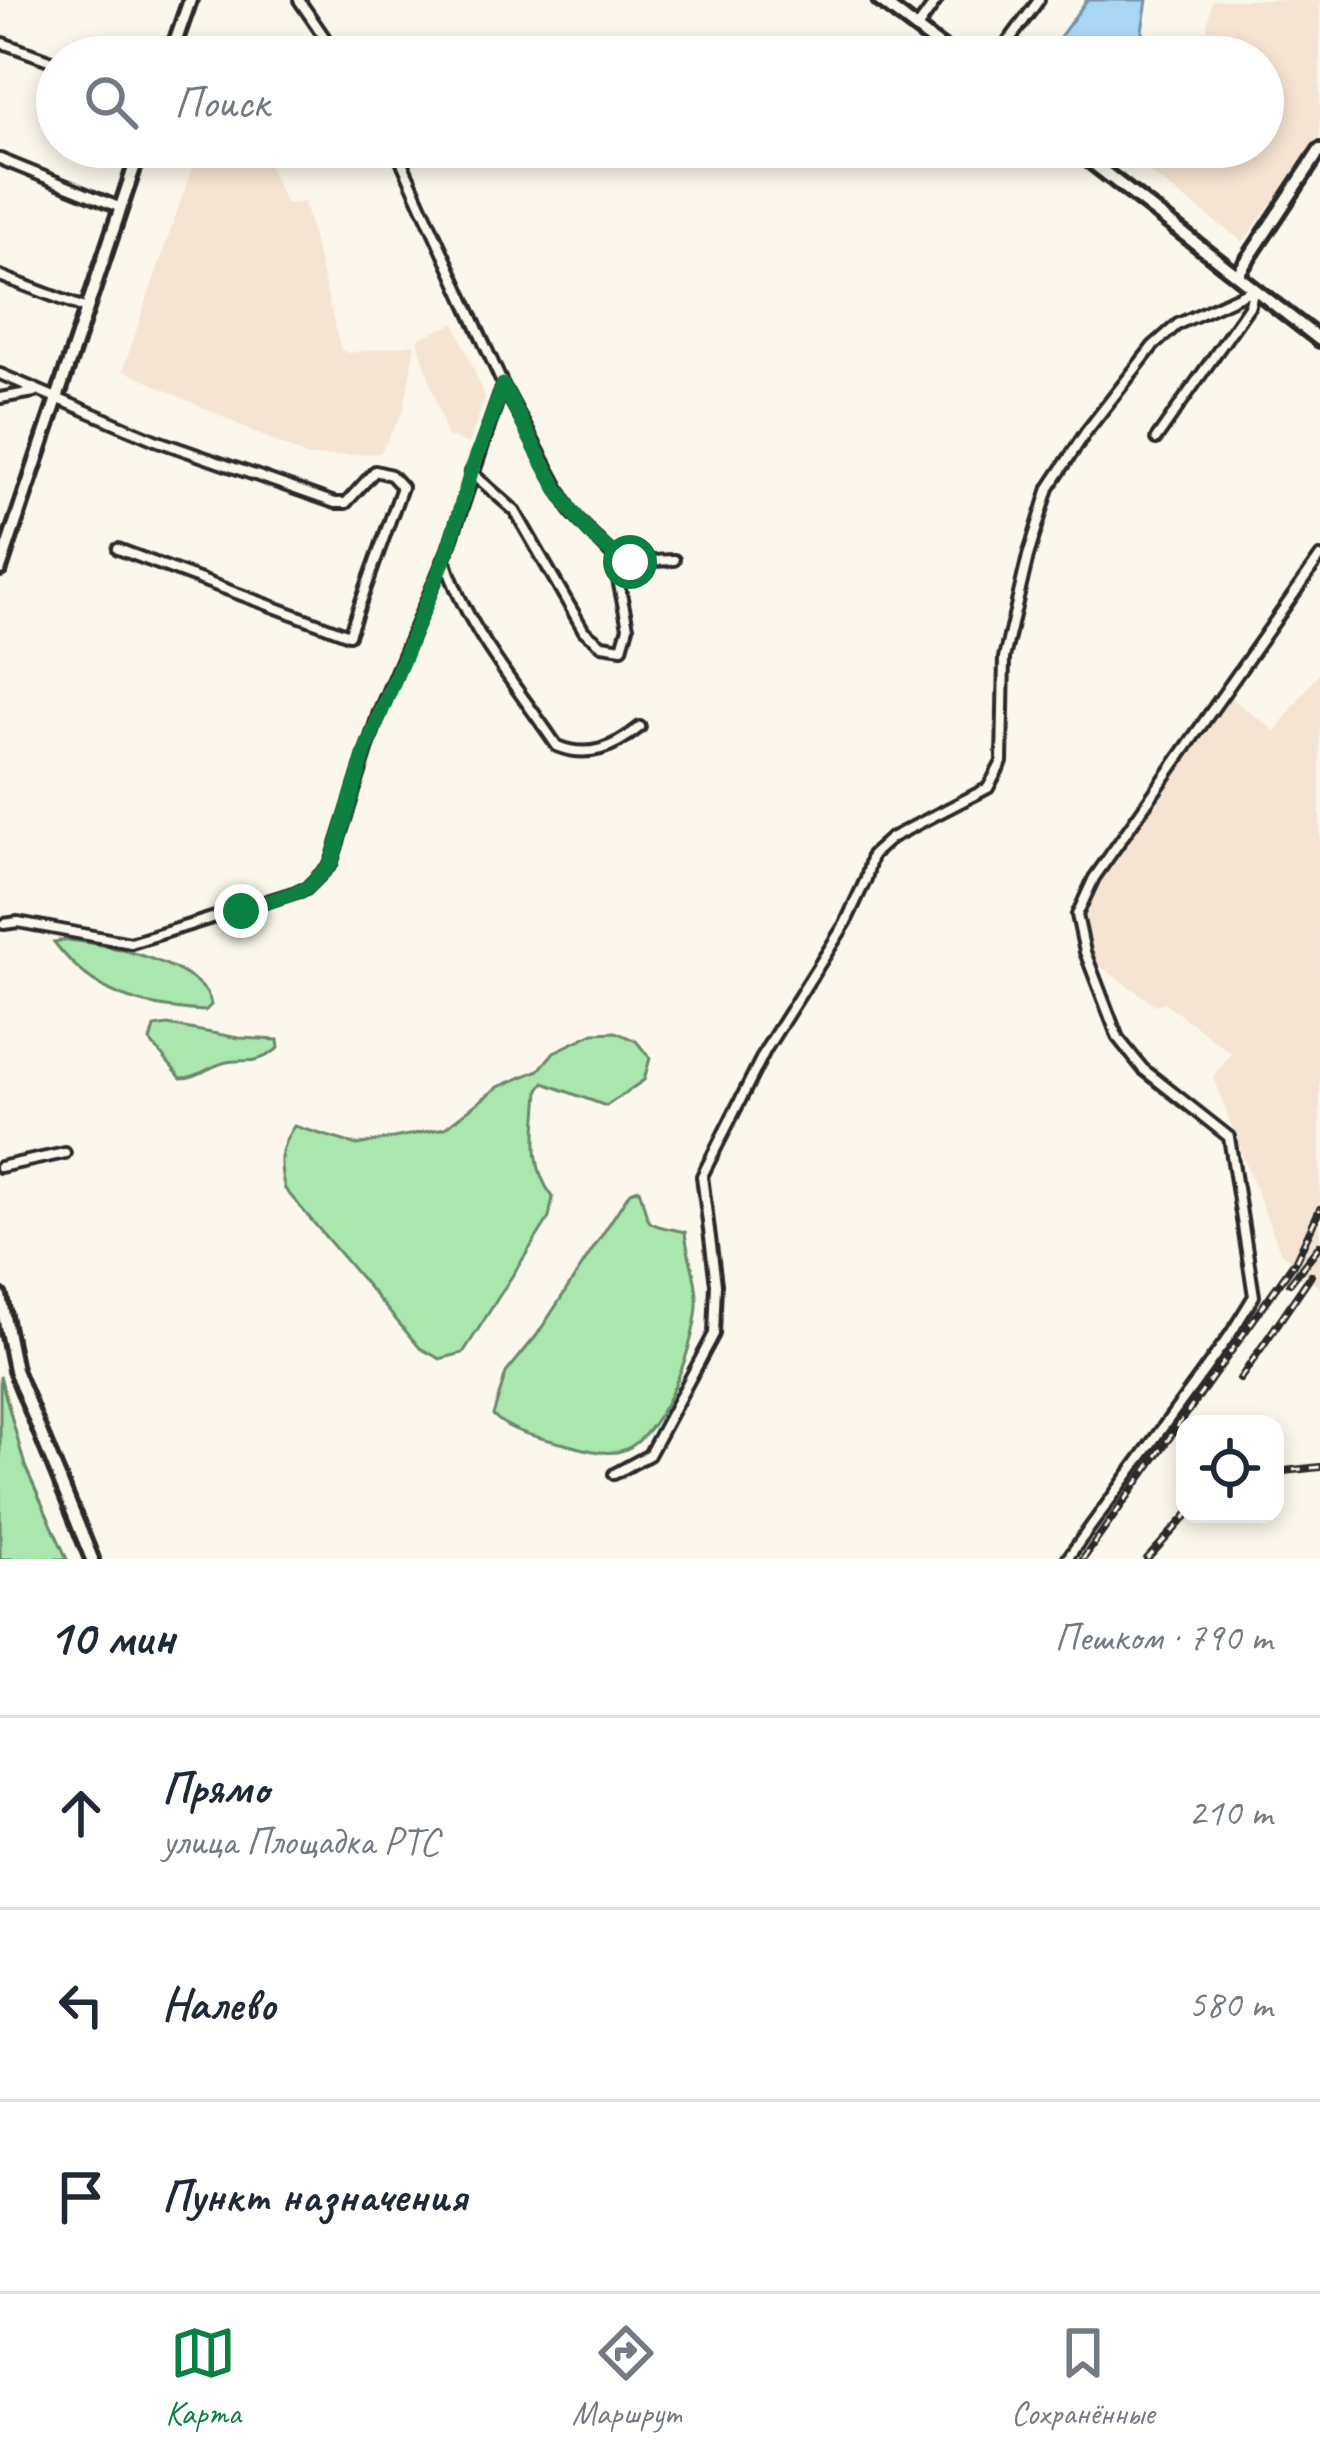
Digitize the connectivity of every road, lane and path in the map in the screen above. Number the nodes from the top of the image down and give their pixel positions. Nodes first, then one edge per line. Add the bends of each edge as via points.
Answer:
1 (190, 0) edge
2 (299, 0) edge
3 (879, 0) edge
4 (937, 0) edge
5 (1039, 0) edge
6 (916, 28) junction
7 (177, 36) edge
8 (324, 36) edge
9 (926, 36) edge
10 (1012, 36) edge
11 (0, 42) edge
12 (36, 55) edge
13 (1320, 150) edge
14 (0, 159) edge
15 (134, 168) edge
16 (405, 168) edge
17 (1099, 168) edge
18 (121, 208) junction
19 (1238, 274) junction
20 (0, 276) edge
21 (1254, 289) junction
22 (87, 309) junction
23 (1320, 340) edge
24 (0, 374) edge
25 (503, 385) junction
26 (37, 391) junction
27 (0, 398) edge
28 (55, 398) junction
29 (1156, 439) dead end
30 (471, 472) junction
31 (118, 549) dead end
32 (612, 555) junction
33 (1320, 557) edge
34 (444, 558) junction
35 (674, 560) dead end
36 (0, 569) edge
37 (640, 727) dead end
38 (4, 924) dead end
39 (65, 1153) dead end
40 (0, 1167) edge
41 (1, 1304) edge
42 (614, 1474) dead end
43 (92, 1559) edge
44 (1067, 1559) edge

1 - 7 main road
2 - 8 street
3 - 6 main road
4 - 6 street
5 - 10 street
6 - 9 main road
11 - 12 street
13 - 19 main road
14 - 18 street
15 - 18 main road
16 - 25 street
17 - 19 main road
18 - 22 main road
19 - 21 main road
20 - 22 street
21 - 23 main road
21 - 29 street
21 - 42 street via 1178,324 1153,346 1049,488 1004,658 1002,762 988,788 872,855 845,924 766,1049 702,1176 714,1334 649,1455
22 - 28 main road
24 - 26 street
25 - 30 street
25 - 32 street via 572,513
26 - 27 street
26 - 28 street
28 - 31 street via 335,502 346,503 375,471 402,487 349,635
28 - 36 main road
30 - 32 street via 515,511 584,631 622,648 628,627
30 - 34 street
32 - 35 street
33 - 44 street via 1106,860 1076,915 1118,1038 1143,1069 1229,1137 1254,1296
34 - 37 street via 476,629 556,746 577,754 609,748
34 - 38 street via 379,712 331,864 306,889 131,943
39 - 40 street
41 - 43 main road via 15,1370

